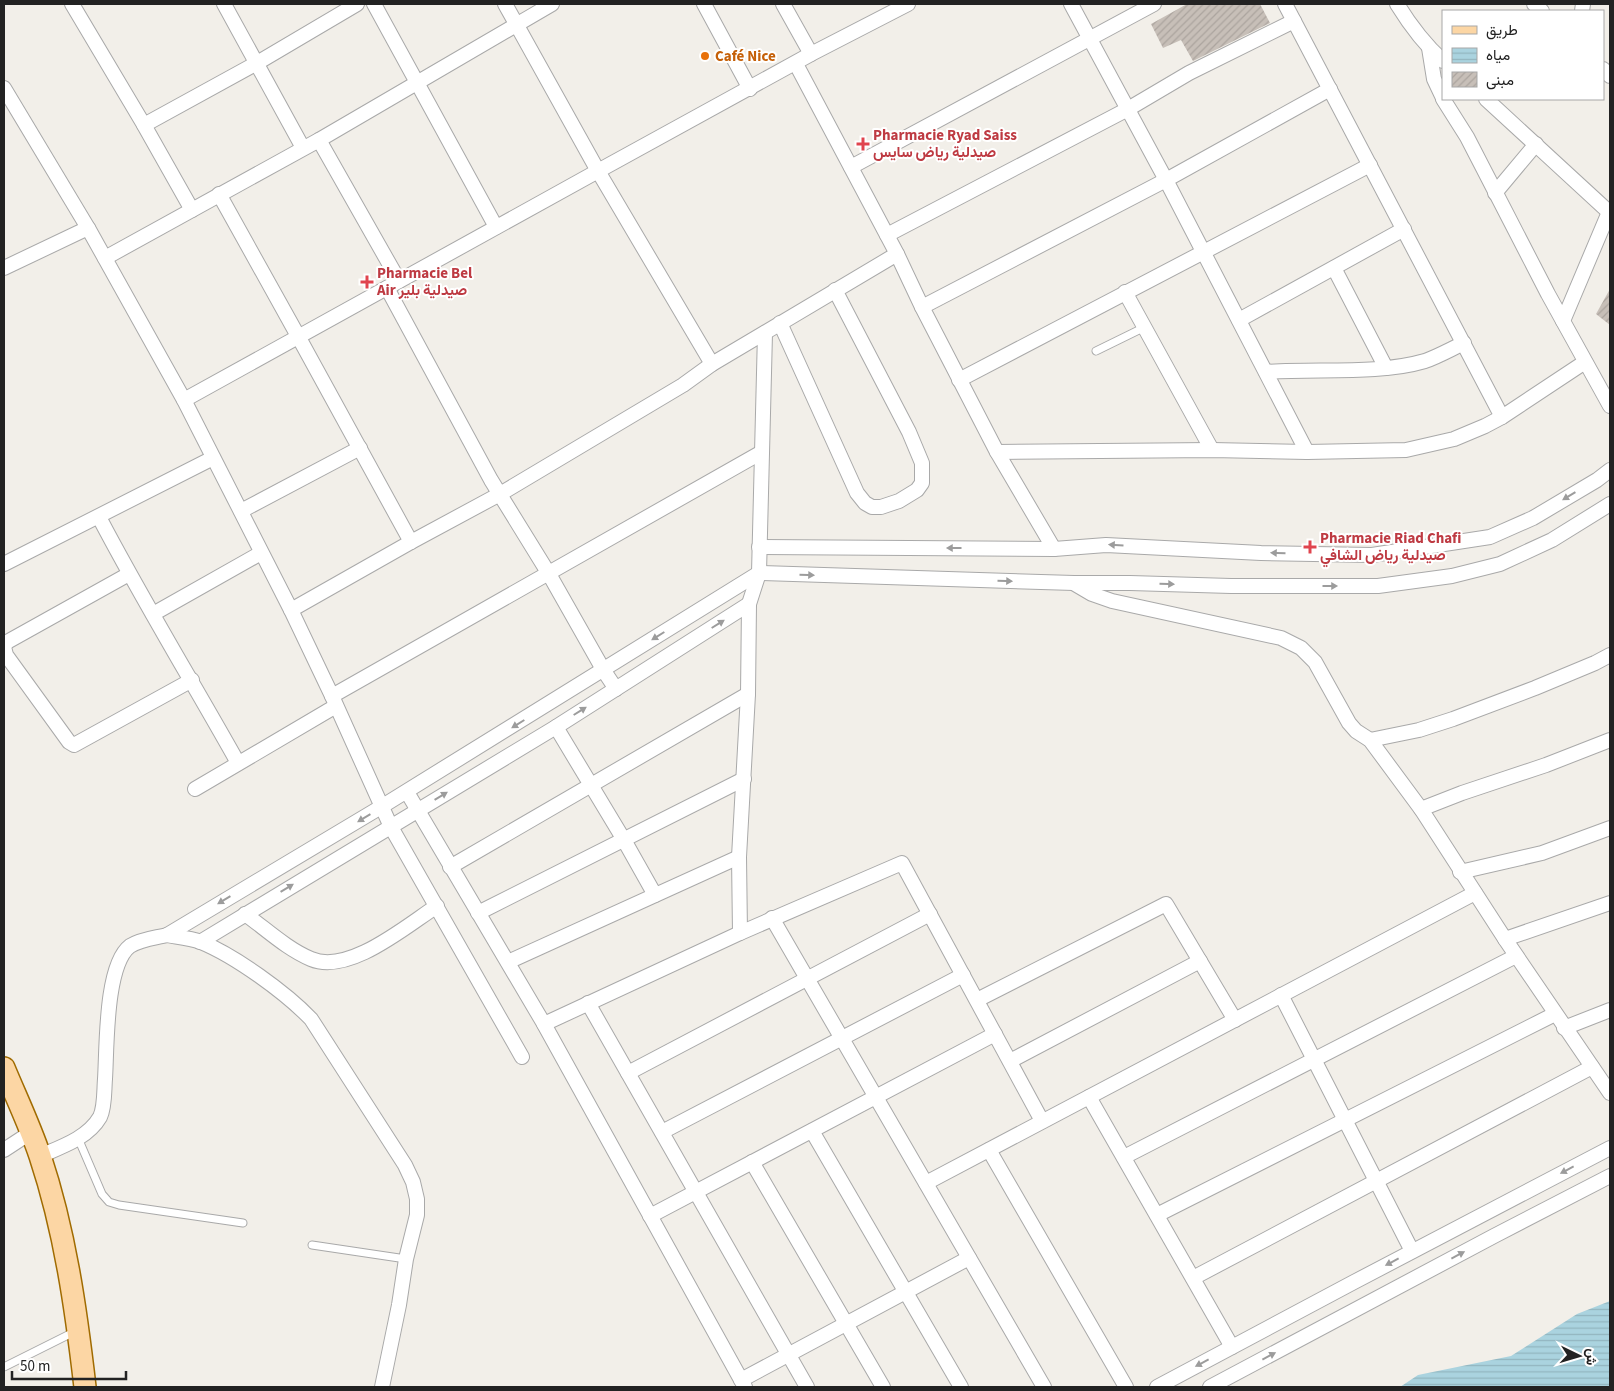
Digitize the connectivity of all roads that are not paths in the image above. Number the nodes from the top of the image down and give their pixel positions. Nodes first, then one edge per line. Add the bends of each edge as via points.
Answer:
1 (224, 4) edge
2 (357, 4) edge
3 (374, 4) edge
4 (505, 4) edge
5 (552, 4) edge
6 (704, 4) edge
7 (783, 4) edge
8 (908, 4) edge
9 (1071, 4) edge
10 (1154, 4) edge
11 (1285, 4) edge
12 (1397, 4) edge
13 (76, 5) edge
14 (1294, 21) junction
15 (517, 24) junction
16 (1090, 38) junction
17 (1429, 48) junction
18 (811, 54) junction
19 (1442, 59) edge
20 (257, 63) junction
21 (796, 64) junction
22 (418, 83) junction
23 (4, 88) edge
24 (750, 89) junction
25 (1330, 89) junction
26 (1442, 96) edge
27 (1444, 100) edge
28 (1487, 100) edge
29 (1128, 109) junction
30 (144, 125) junction
31 (319, 140) junction
32 (1536, 144) junction
33 (303, 148) junction
34 (1370, 165) junction
35 (851, 167) junction
36 (598, 171) junction
37 (1166, 180) junction
38 (1495, 193) junction
39 (219, 194) junction
40 (192, 210) junction
41 (1610, 213) edge
42 (496, 227) junction
43 (88, 228) junction
44 (1404, 229) junction
45 (887, 235) junction
46 (1203, 252) junction
47 (897, 254) junction
48 (105, 258) junction
49 (4, 268) edge
50 (1334, 268) junction
51 (393, 285) junction
52 (835, 290) junction
53 (1125, 292) junction
54 (922, 307) junction
55 (1239, 320) junction
56 (1563, 320) junction
57 (780, 323) junction
58 (1145, 327) junction
59 (764, 333) junction
60 (298, 336) junction
61 (1464, 343) junction
62 (1096, 351) dead end
63 (1584, 362) junction
64 (712, 364) junction
65 (1386, 368) junction
66 (1266, 372) junction
67 (959, 380) junction
68 (184, 400) junction
69 (1610, 406) edge
70 (1502, 417) junction
71 (360, 448) junction
72 (1212, 450) junction
73 (762, 452) junction
74 (996, 452) junction
75 (1307, 452) junction
76 (213, 458) junction
77 (1610, 470) edge
78 (500, 494) junction
79 (1610, 504) edge
80 (241, 511) junction
81 (99, 517) junction
82 (411, 542) junction
83 (759, 547) junction
84 (1054, 549) junction
85 (261, 553) junction
86 (4, 564) edge
87 (759, 573) junction
88 (129, 574) junction
89 (549, 574) junction
90 (1074, 583) junction
91 (749, 604) junction
92 (291, 610) junction
93 (153, 614) junction
94 (1610, 655) edge
95 (604, 671) junction
96 (192, 680) junction
97 (616, 689) junction
98 (748, 694) junction
99 (334, 701) junction
100 (556, 727) junction
101 (1370, 740) junction
102 (1610, 740) edge
103 (238, 763) junction
104 (744, 779) junction
105 (590, 784) junction
106 (195, 788) dead end
107 (407, 792) junction
108 (381, 807) junction
109 (1420, 809) junction
110 (417, 810) junction
111 (391, 827) junction
112 (1610, 828) edge
113 (624, 840) junction
114 (739, 856) junction
115 (450, 867) junction
116 (1460, 872) junction
117 (1475, 893) junction
118 (654, 895) junction
119 (1610, 902) edge
120 (437, 906) junction
121 (478, 913) junction
122 (245, 914) junction
123 (930, 914) junction
124 (772, 918) junction
125 (740, 933) junction
126 (167, 935) junction
127 (1505, 939) junction
128 (200, 942) junction
129 (1516, 956) junction
130 (1200, 961) junction
131 (508, 962) junction
132 (963, 975) junction
133 (807, 978) junction
134 (1281, 995) junction
135 (977, 1000) junction
136 (588, 1003) junction
137 (1610, 1010) edge
138 (1555, 1014) junction
139 (1234, 1020) junction
140 (544, 1024) junction
141 (1564, 1028) junction
142 (995, 1034) junction
143 (842, 1038) junction
144 (522, 1057) dead end
145 (1314, 1060) junction
146 (1010, 1062) junction
147 (1592, 1067) junction
148 (4, 1068) edge
149 (628, 1073) junction
150 (1610, 1093) edge
151 (876, 1097) junction
152 (1089, 1097) junction
153 (1345, 1120) junction
154 (1042, 1121) junction
155 (812, 1131) junction
156 (662, 1132) junction
157 (30, 1133) junction
158 (78, 1138) junction
159 (1610, 1148) edge
160 (4, 1150) edge
161 (989, 1150) junction
162 (40, 1156) junction
163 (1124, 1157) junction
164 (752, 1162) junction
165 (1610, 1176) edge
166 (1376, 1182) junction
167 (926, 1183) junction
168 (696, 1192) junction
169 (1157, 1215) junction
170 (650, 1216) junction
171 (243, 1223) dead end
172 (312, 1245) dead end
173 (1412, 1251) junction
174 (969, 1258) junction
175 (406, 1259) junction
176 (1193, 1278) junction
177 (906, 1292) junction
178 (846, 1324) junction
179 (79, 1330) junction
180 (1232, 1347) junction
181 (788, 1354) junction
182 (4, 1367) edge
183 (743, 1383) edge
184 (85, 1387) edge
185 (382, 1387) edge
186 (807, 1387) edge
187 (883, 1387) edge
188 (961, 1387) edge
189 (1044, 1387) edge
190 (1126, 1387) edge
191 (1157, 1387) edge
192 (1210, 1387) edge

1 - 20 street
2 - 20 street
3 - 22 street
4 - 15 street
5 - 15 street
6 - 24 street
7 - 18 street
8 - 18 street
9 - 16 street
10 - 16 street
11 - 14 street
12 - 17 street
13 - 30 street
14 - 25 street
14 - 29 street via 1189,73
15 - 22 street
15 - 36 street
16 - 29 street
16 - 35 street
17 - 19 street
17 - 26 street via 1434,79
18 - 21 street
20 - 30 street
20 - 33 street
21 - 24 street
21 - 35 street
22 - 31 street
22 - 42 street
23 - 43 street
24 - 36 street
25 - 34 street
25 - 37 street
27 - 38 street
28 - 32 street
29 - 37 street
29 - 45 street
30 - 40 street
31 - 33 street
31 - 51 street
32 - 38 street
32 - 41 street
33 - 39 street
34 - 44 street
34 - 46 street
35 - 45 street
36 - 42 street
36 - 64 street
37 - 46 street
37 - 54 street
38 - 56 street
39 - 40 street
39 - 60 street
40 - 48 street
41 - 56 street
42 - 51 street
43 - 48 street
43 - 49 street
44 - 50 street
44 - 61 street
45 - 47 street
46 - 53 street
46 - 55 street
47 - 52 street
47 - 54 street
48 - 68 street
50 - 55 street
50 - 65 street
51 - 60 street
51 - 78 street
52 - 57 street
52 - 57 street via 922,463 922,483 907,497 872,507 857,493
53 - 58 street
53 - 67 street
54 - 67 street
55 - 66 street
56 - 63 street
57 - 59 street
58 - 62 lane
58 - 72 street
59 - 64 street
59 - 73 street
60 - 68 street
60 - 71 street
61 - 65 street via 1425,361
61 - 70 street
63 - 69 street
63 - 70 street
64 - 78 street via 683,385
65 - 66 street
66 - 75 street
67 - 74 street
68 - 76 street
70 - 75 street via 1454,440 1414,448
71 - 80 street
71 - 82 street
72 - 74 street
72 - 75 street
73 - 83 street
73 - 89 street
74 - 84 street
76 - 80 street
76 - 81 street
77 -> 84 street via 1533,518 1490,537 1405,550 1332,555 1106,545
78 - 82 street
78 - 89 street
90 -> 79 street via 1378,586 1452,576 1500,564 1552,540
80 - 85 street
81 - 86 street
81 - 88 street
82 - 92 street
84 -> 83 street
83 - 87 street
85 - 92 street
85 - 93 street
87 -> 90 street
87 - 91 street
87 -> 95 street
88 - 93 street
88 - 96 street via 7,642 4,647 6,654 74,745
89 - 95 street
89 - 99 street
90 - 101 street via 1112,601 1281,638 1301,648 1315,662 1349,723
97 -> 91 street
91 - 98 street
92 - 99 street
93 - 96 street
94 - 101 street via 1453,719
95 - 97 street
95 -> 107 street
96 - 103 street
100 -> 97 street
98 - 104 street
98 - 105 street
99 - 103 street
99 - 108 street
100 - 105 street
110 -> 100 street
101 - 109 street
102 - 109 street
103 - 106 street
104 - 113 street
104 - 114 street
105 - 113 street
105 - 115 street
107 - 108 street
107 - 110 street
108 - 111 street
108 -> 126 street
109 - 116 street
110 - 111 street
110 - 115 street
111 - 120 street
122 -> 111 street
112 - 116 street via 1542,853
113 - 118 street
113 - 121 street
114 - 118 street
114 - 125 street
115 - 121 street
116 - 117 street
117 - 127 street
117 - 134 street
118 - 131 street
119 - 127 street
120 - 122 street via 371,950 336,963 312,960
120 - 144 street
121 - 131 street
122 - 128 street
123 - 124 street via 902,863
123 - 132 street
123 - 133 street
124 - 125 street
124 - 133 street
125 - 136 street
126 - 128 street
126 - 158 street via 130,947 116,966 110,1000 101,1116
127 - 129 street
128 - 175 street via 255,974 294,1002 310,1019 386,1135 405,1165 417,1199 417,1215
129 - 138 street
129 - 145 street
130 - 135 street via 1166,904
130 - 139 street
130 - 146 street
131 - 140 street
132 - 135 street
132 - 143 street
133 - 143 street
133 - 149 street
134 - 139 street
134 - 145 street
135 - 142 street
136 - 140 street
136 - 149 street
137 - 141 street
138 - 141 street
138 - 153 street
139 - 152 street
140 - 170 street
141 - 147 street
142 - 146 street
142 - 151 street
143 - 151 street
143 - 156 street
145 - 153 street
145 - 163 street
146 - 154 street
147 - 150 street
147 - 166 street
148 - 157 main road
149 - 156 street
151 - 155 street
151 - 167 street
152 - 154 street
152 - 163 street
153 - 166 street
153 - 169 street
154 - 161 street
155 - 164 street
155 - 177 street
156 - 168 street
157 - 160 street
157 - 162 main road
158 - 162 street
158 - 171 lane via 102,1194 109,1202
159 -> 173 street
161 - 167 street
161 - 190 street
162 - 179 main road via 65,1254
163 - 169 street
164 - 168 street
164 - 178 street
192 -> 165 street
166 - 173 street
166 - 176 street
167 - 174 street
168 - 170 street
168 - 181 street
169 - 176 street
170 - 183 street
172 - 175 lane
173 -> 180 street
174 - 177 street
174 - 189 street
175 - 185 street
176 - 180 street
177 - 178 street
177 - 188 street
178 - 181 street
178 - 187 street
179 - 182 lane
179 - 184 main road
180 -> 191 street
181 - 183 street
181 - 186 street

